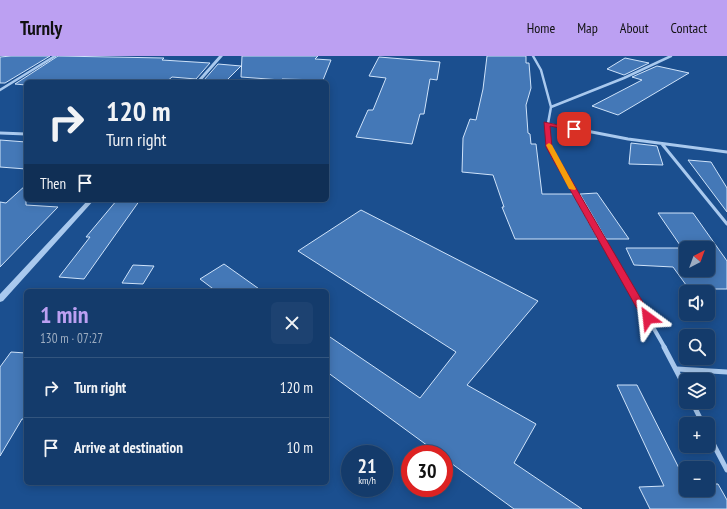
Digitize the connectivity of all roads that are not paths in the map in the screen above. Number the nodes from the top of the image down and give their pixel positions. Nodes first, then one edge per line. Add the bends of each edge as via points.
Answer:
1 (55, 56) edge
2 (221, 56) edge
3 (533, 56) edge
4 (671, 56) edge
5 (200, 80) edge
6 (0, 90) edge
7 (551, 107) junction
8 (547, 124) junction
9 (0, 133) edge
10 (24, 134) edge
11 (662, 144) junction
12 (727, 152) edge
13 (89, 202) edge
14 (727, 224) edge
15 (0, 299) edge
16 (676, 369) junction
17 (727, 372) edge
18 (679, 375) edge
19 (715, 447) edge
20 (727, 470) edge

1 - 6 street
2 - 5 street
3 - 7 street via 541,70
4 - 7 street
7 - 8 street
8 - 11 street
8 - 16 street via 549,147
9 - 10 street
11 - 12 street
11 - 14 street
13 - 15 street
16 - 17 street
16 - 18 street
19 - 20 street

